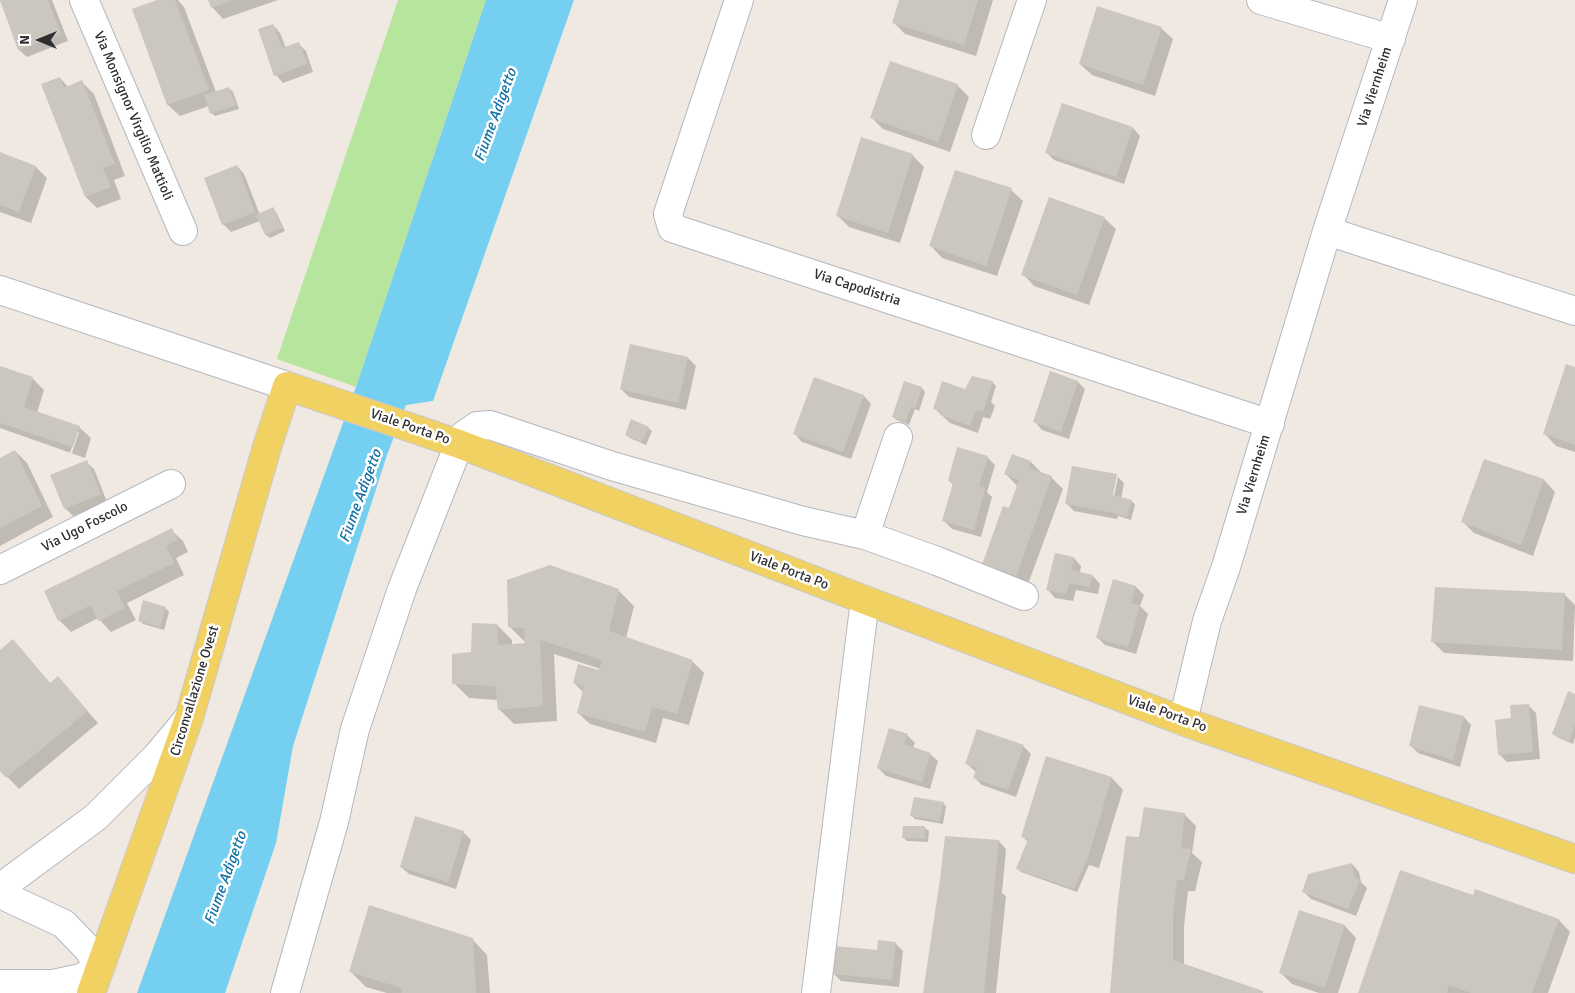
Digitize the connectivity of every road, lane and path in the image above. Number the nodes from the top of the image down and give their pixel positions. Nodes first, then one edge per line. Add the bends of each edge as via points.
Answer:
1 (84, 0) edge
2 (739, 0) edge
3 (1032, 0) edge
4 (1260, 0) edge
5 (1403, 0) edge
6 (1390, 39) junction
7 (986, 135) dead end
8 (1327, 231) junction
9 (183, 232) dead end
10 (0, 290) edge
11 (1575, 311) edge
12 (287, 386) junction
13 (1270, 424) junction
14 (898, 438) dead end
15 (447, 441) junction
16 (171, 484) dead end
17 (865, 535) junction
18 (0, 570) edge
19 (1024, 596) dead end
20 (865, 600) junction
21 (189, 718) junction
22 (1182, 720) junction
23 (1575, 859) edge
24 (0, 888) edge
25 (0, 894) edge
26 (100, 968) junction
27 (0, 984) edge
28 (91, 993) edge
29 (285, 993) edge
30 (816, 993) edge

1 - 9 street, Via Monsignor Virgilio Mattioli
2 - 13 street, Via Capodistria via 668,214 672,228
3 - 7 street
4 - 6 street
5 - 6 street, Via Viernheim
6 - 8 street, Via Viernheim
8 - 11 street
8 - 13 street, Via Viernheim
10 - 12 street, Viale Porta Po
12 - 15 main road, Viale Porta Po
12 - 21 main road, Circonvallazione Ovest
13 - 22 street, Via Viernheim via 1207,621
14 - 17 street
15 - 17 street via 477,426 490,425 631,471 803,521
15 - 20 main road, Viale Porta Po
15 - 29 street via 355,729 334,822
16 - 18 street, Via Ugo Foscolo
17 - 19 street
20 - 22 main road, Viale Porta Po
20 - 30 street
21 - 24 street via 157,756 96,817
21 - 26 main road, Circonvallazione Ovest
22 - 23 main road, Viale Porta Po
25 - 26 street via 64,924 88,949
26 - 27 street via 82,978 53,984
26 - 28 main road, Circonvallazione Ovest

